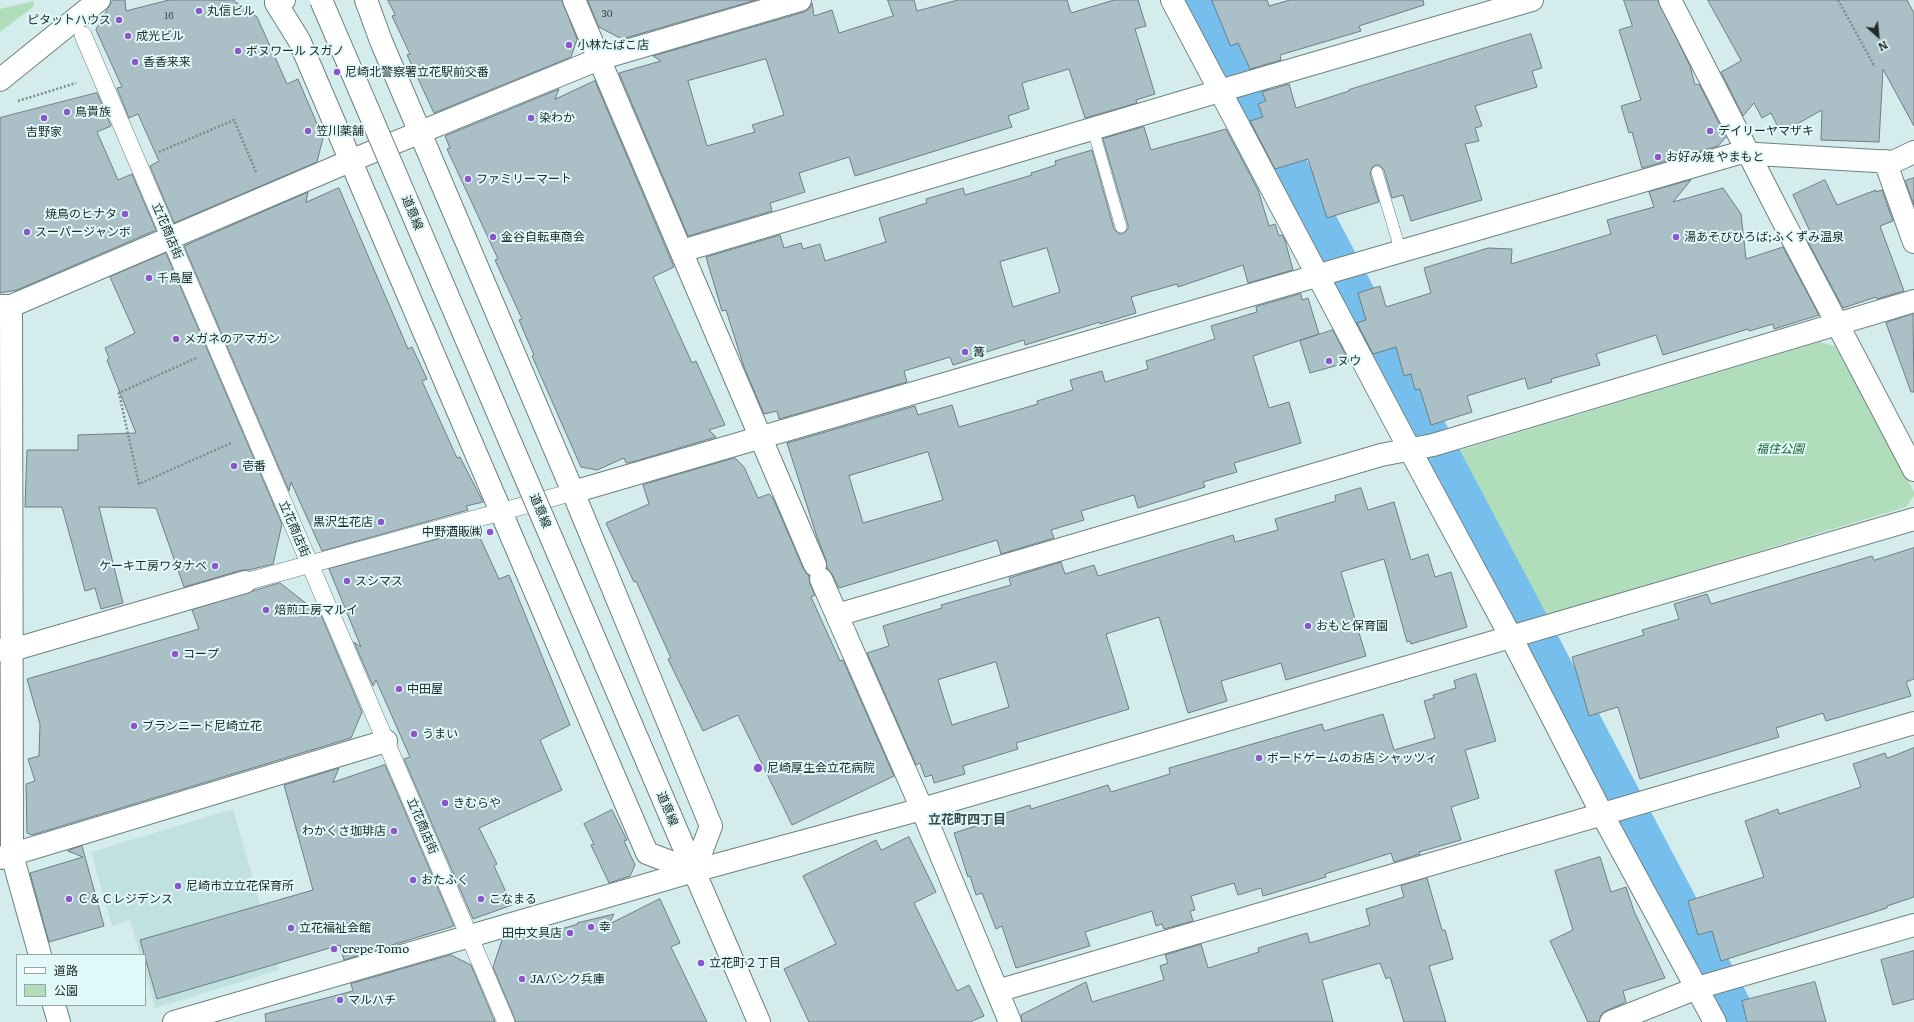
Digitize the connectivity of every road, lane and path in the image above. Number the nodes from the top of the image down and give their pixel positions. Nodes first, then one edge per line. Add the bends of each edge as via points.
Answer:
1 (99, 0) edge
2 (321, 0) edge
3 (366, 0) edge
4 (574, 0) edge
5 (800, 0) edge
6 (1172, 0) edge
7 (1532, 0) edge
8 (1670, 0) edge
9 (1838, 0) edge
10 (277, 1) edge
11 (83, 35) dead end
12 (599, 59) junction
13 (1875, 67) dead end
14 (100, 75) junction
15 (0, 80) edge
16 (1233, 87) junction
17 (13, 102) dead end
18 (1093, 129) junction
19 (421, 132) junction
20 (1914, 152) edge
21 (1749, 154) junction
22 (137, 161) junction
23 (350, 161) junction
24 (1885, 161) junction
25 (1378, 172) dead end
26 (258, 175) dead end
27 (1120, 227) dead end
28 (169, 238) junction
29 (1914, 242) edge
30 (682, 251) junction
31 (1402, 252) junction
32 (1330, 273) junction
33 (1914, 301) edge
34 (6, 306) edge
35 (1837, 324) junction
36 (217, 349) junction
37 (253, 432) junction
38 (762, 439) junction
39 (1422, 448) junction
40 (1914, 470) edge
41 (573, 492) junction
42 (501, 512) junction
43 (1914, 519) edge
44 (310, 564) junction
45 (245, 582) joint
46 (837, 615) junction
47 (1522, 634) junction
48 (6, 650) edge
49 (1914, 723) edge
50 (386, 741) junction
51 (922, 809) junction
52 (1614, 811) junction
53 (6, 857) edge
54 (694, 871) junction
55 (1914, 925) edge
56 (469, 936) junction
57 (40, 954) edge
58 (1707, 985) junction
59 (997, 991) junction
60 (54, 1006) edge
61 (756, 1021) edge
62 (59, 1022) edge
63 (174, 1022) edge
64 (506, 1022) edge
65 (1010, 1022) edge
66 (1611, 1022) edge
67 (1715, 1022) edge

1 - 15 street
2 - 54 street, 道意線, bridge
3 - 19 street
4 - 12 street
5 - 12 street
6 - 16 street
7 - 16 street
8 - 21 street
9 - 13 path
10 - 23 street via 299,40
11 - 14 street, 立花商店街
12 - 19 street
12 - 30 street
14 - 17 path
14 - 22 street, 立花商店街
16 - 18 street
16 - 32 street
18 - 27 lane
18 - 30 street
19 - 23 street
19 - 41 street
20 - 24 street via 1893,162
21 - 24 street
21 - 31 street via 1739,153
21 - 35 street
22 - 26 path via 234,120
22 - 28 street, 立花商店街
23 - 28 street
23 - 42 street
24 - 29 street
25 - 31 lane
28 - 34 street
28 - 36 street, 立花商店街
30 - 38 street
31 - 32 street
32 - 38 street
32 - 39 street
33 - 35 street
34 - 48 street
35 - 39 street
35 - 40 street
36 - 37 street, 立花商店街
36 - 37 path via 119,393 139,484
37 - 44 street, 立花商店街
38 - 41 street
38 - 46 street
39 - 46 street via 1380,455
39 - 47 street
41 - 42 street
41 - 54 street via 711,826
42 - 44 street
42 - 54 street via 647,853
43 - 47 street
44 - 45 street
44 - 50 street, 立花商店街
45 - 48 street
46 - 51 street
47 - 51 street
47 - 52 street
48 - 53 street
49 - 52 street
50 - 53 street
50 - 56 street, 立花商店街
51 - 54 street
51 - 59 street
52 - 58 street
52 - 59 street
53 - 57 street
54 - 56 street
54 - 61 street, 道意線
55 - 58 street
56 - 63 street
56 - 64 street, 立花商店街
58 - 66 street
58 - 67 street
59 - 65 street
60 - 62 street

